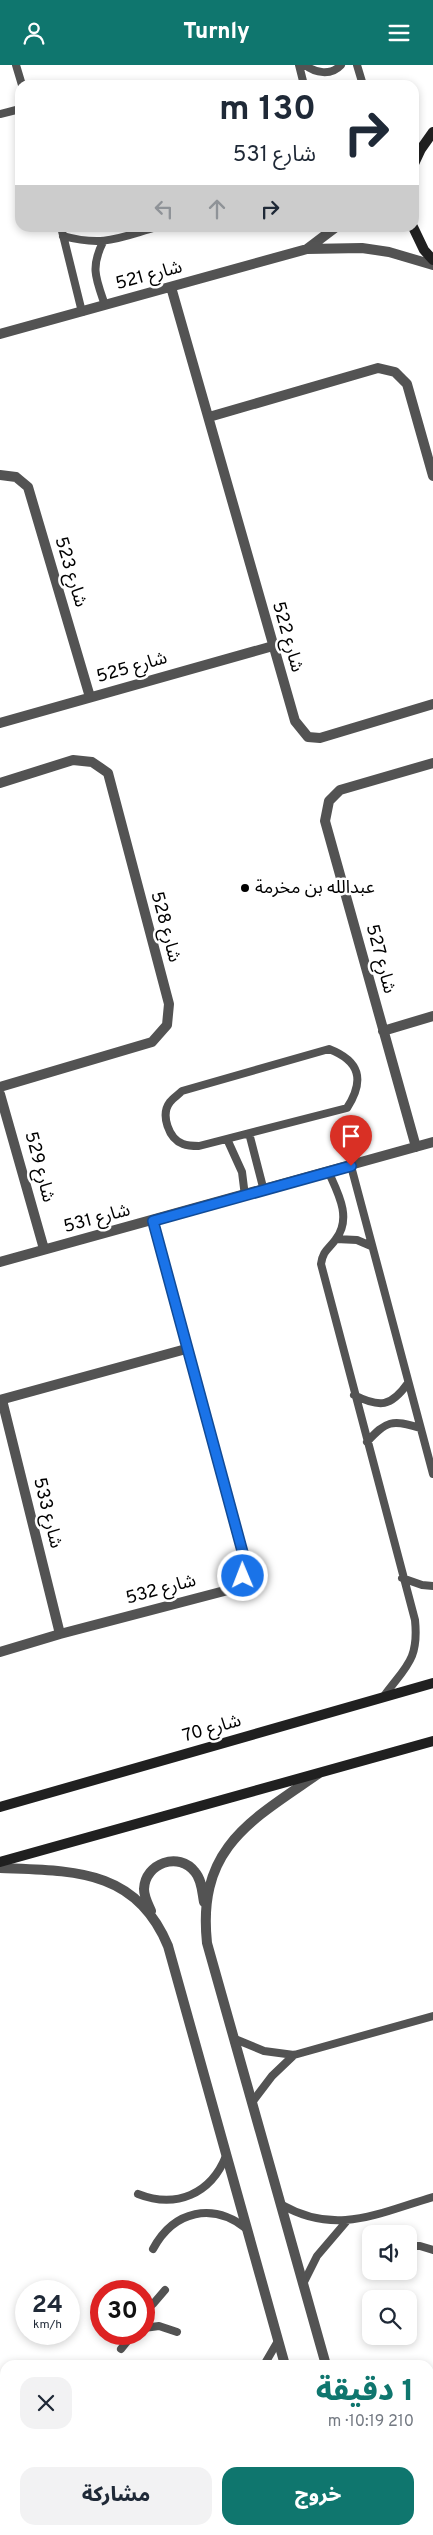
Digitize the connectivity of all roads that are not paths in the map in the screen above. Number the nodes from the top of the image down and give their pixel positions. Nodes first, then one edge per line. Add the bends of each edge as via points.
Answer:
1 (16, 65) edge
2 (299, 65) edge
3 (305, 65) edge
4 (341, 65) edge
5 (357, 65) edge
6 (20, 80) edge
7 (303, 80) edge
8 (362, 80) edge
9 (15, 110) edge
10 (0, 114) edge
11 (433, 132) edge
12 (419, 150) edge
13 (62, 232) edge
14 (140, 232) edge
15 (329, 232) edge
16 (415, 232) edge
17 (63, 236) junction
18 (103, 243) junction
19 (307, 249) junction
20 (433, 261) edge
21 (433, 265) edge
22 (170, 287) junction
23 (105, 305) junction
24 (82, 311) junction
25 (0, 334) edge
26 (209, 417) junction
27 (0, 475) edge
28 (433, 476) edge
29 (273, 646) junction
30 (90, 697) junction
31 (433, 705) edge
32 (0, 723) edge
33 (433, 763) edge
34 (0, 783) edge
35 (433, 1016) edge
36 (383, 1031) junction
37 (0, 1087) edge
38 (0, 1094) edge
39 (11, 1126) junction
40 (0, 1129) edge
41 (249, 1133) junction
42 (227, 1139) junction
43 (433, 1142) edge
44 (416, 1147) junction
45 (351, 1166) junction
46 (329, 1173) junction
47 (264, 1191) junction
48 (245, 1196) junction
49 (153, 1221) junction
50 (336, 1239) junction
51 (371, 1246) junction
52 (44, 1249) junction
53 (0, 1262) edge
54 (186, 1349) junction
55 (408, 1383) junction
56 (354, 1395) junction
57 (1, 1400) edge
58 (420, 1428) junction
59 (367, 1442) junction
60 (433, 1474) edge
61 (402, 1578) junction
62 (433, 1586) edge
63 (60, 1634) junction
64 (0, 1652) edge
65 (433, 1683) edge
66 (384, 1696) junction
67 (433, 1741) edge
68 (320, 1773) junction
69 (0, 1807) edge
70 (0, 1862) edge
71 (0, 1868) edge
72 (206, 1907) junction
73 (155, 1920) junction
74 (433, 2016) edge
75 (235, 2039) junction
76 (294, 2055) junction
77 (253, 2101) junction
78 (226, 2156) junction
79 (138, 2194) dead end
80 (433, 2197) edge
81 (282, 2205) junction
82 (346, 2222) junction
83 (247, 2229) junction
84 (417, 2246) edge
85 (153, 2249) dead end
86 (433, 2250) edge
87 (303, 2284) junction
88 (165, 2290) dead end
89 (155, 2301) edge
90 (155, 2327) edge
91 (176, 2332) dead end
92 (278, 2341) junction
93 (124, 2345) edge
94 (121, 2349) dead end
95 (267, 2360) edge
96 (284, 2360) edge
97 (325, 2360) edge

1 - 6 lane
2 - 7 lane
3 - 4 lane via 313,71 326,72
5 - 8 lane
9 - 10 lane
11 - 12 main road
13 - 17 lane
14 - 18 lane
15 - 19 street, شارع 521
16 - 20 main road
17 - 18 lane
17 - 24 lane
18 - 23 lane via 94,266
19 - 21 street, شارع 521 via 362,248
19 - 22 street, شارع 521
22 - 23 street, شارع 521
22 - 26 street, شارع 522
23 - 24 street, شارع 521
24 - 25 street, شارع 521
26 - 28 street via 378,368 396,372 407,384
26 - 29 street, شارع 522
27 - 30 street, شارع 523 via 16,477 28,487
29 - 30 street, شارع 525
29 - 31 street, شارع 522 via 295,721 308,737 320,738
30 - 32 street, شارع 525
33 - 36 street, شارع 527 via 340,790 329,801 325,821
34 - 37 street, شارع 528 via 73,760 92,762 108,773 169,1004 167,1025 152,1042
35 - 36 street
36 - 44 street, شارع 527
38 - 39 street, شارع 529
39 - 40 street
39 - 52 street, شارع 529
41 - 42 lane
41 - 42 lane via 347,1108 357,1093 354,1067 344,1055 329,1049 182,1091 169,1103 166,1111 168,1128 177,1141 199,1146
41 - 47 lane
42 - 48 lane via 242,1172
43 - 44 street, شارع 531
44 - 45 street, شارع 531
45 - 46 street, شارع 531
45 - 51 lane
46 - 47 street, شارع 531
46 - 50 lane via 344,1214 343,1226
47 - 48 street, شارع 531
48 - 49 street, شارع 531
49 - 52 street, شارع 531
49 - 54 street, شارع 532
50 - 51 lane via 357,1240
50 - 56 lane via 326,1248 321,1264
51 - 55 lane
52 - 53 street, شارع 531
54 - 57 street
54 - 63 street, شارع 532 via 245,1561 243,1576 232,1589
55 - 56 lane via 398,1396 387,1403 372,1404
55 - 58 lane
56 - 59 lane
57 - 63 street, شارع 533
58 - 59 lane via 400,1421 382,1425
58 - 60 lane
59 - 61 lane
61 - 62 lane
61 - 66 lane via 415,1620 416,1647 412,1659
63 - 64 street, شارع 532
65 - 66 main road, شارع 70
66 - 69 main road, شارع 70
67 - 68 main road
68 - 70 main road
68 - 72 street via 250,1821 238,1833 213,1874
71 - 73 street via 74,1871 89,1875 118,1887
72 - 73 street via 196,1873 184,1863 169,1861 154,1867 146,1880 144,1896
72 - 75 street via 207,1943
73 - 78 street via 168,1947
74 - 76 lane
75 - 76 lane via 264,2051
75 - 77 street
76 - 77 lane
77 - 81 street
78 - 79 lane via 207,2186 186,2198 162,2201
78 - 83 street
80 - 82 lane
81 - 82 lane via 313,2219
81 - 87 street
82 - 87 lane via 317,2257
83 - 85 lane via 226,2216 201,2213 183,2218 167,2228
83 - 92 street
84 - 86 lane
87 - 97 street
88 - 89 lane
90 - 91 lane
92 - 95 lane
92 - 96 street
93 - 94 lane

